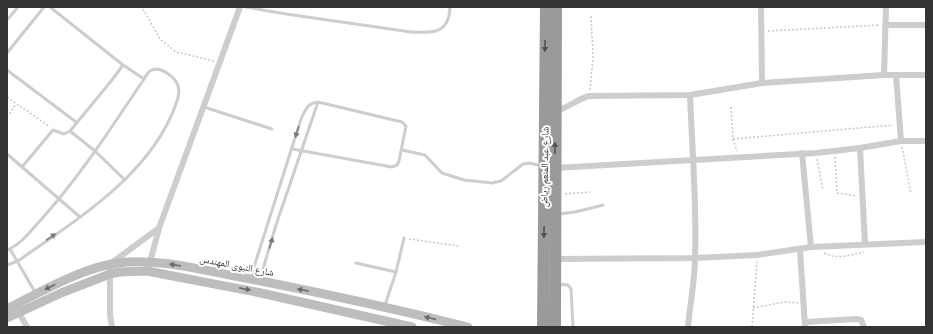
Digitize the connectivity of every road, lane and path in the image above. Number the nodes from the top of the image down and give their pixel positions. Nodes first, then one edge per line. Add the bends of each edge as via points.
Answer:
1 (18, 7) edge
2 (44, 7) edge
3 (50, 7) edge
4 (240, 7) edge
5 (246, 7) edge
6 (450, 7) edge
7 (546, 7) edge
8 (556, 7) edge
9 (761, 7) edge
10 (886, 7) edge
11 (143, 9) dead end
12 (591, 15) dead end
13 (7, 20) edge
14 (886, 25) junction
15 (926, 25) edge
16 (761, 31) junction
17 (7, 53) edge
18 (219, 63) junction
19 (123, 65) junction
20 (7, 70) edge
21 (884, 75) junction
22 (896, 75) junction
23 (926, 75) edge
24 (144, 79) junction
25 (762, 83) junction
26 (690, 94) junction
27 (589, 96) junction
28 (7, 97) edge
29 (318, 102) junction
30 (16, 104) junction
31 (204, 107) junction
32 (731, 107) dead end
33 (556, 111) junction
34 (7, 117) edge
35 (76, 122) junction
36 (900, 124) junction
37 (272, 129) dead end
38 (53, 130) junction
39 (70, 131) junction
40 (734, 139) junction
41 (901, 141) junction
42 (926, 141) edge
43 (860, 148) junction
44 (292, 149) junction
45 (402, 150) junction
46 (95, 151) junction
47 (302, 151) junction
48 (835, 151) junction
49 (802, 153) junction
50 (816, 153) junction
51 (7, 154) edge
52 (739, 157) junction
53 (692, 160) junction
54 (22, 167) junction
55 (550, 167) junction
56 (125, 180) junction
57 (823, 190) dead end
58 (590, 192) dead end
59 (911, 194) dead end
60 (556, 195) junction
61 (863, 196) junction
62 (60, 200) junction
63 (274, 204) junction
64 (603, 205) dead end
65 (282, 206) junction
66 (549, 215) junction
67 (80, 217) junction
68 (159, 228) junction
69 (404, 238) joint
70 (926, 242) edge
71 (865, 244) junction
72 (459, 246) dead end
73 (811, 247) junction
74 (9, 249) edge
75 (800, 249) junction
76 (757, 255) junction
77 (695, 258) junction
78 (555, 259) junction
79 (18, 261) junction
80 (356, 263) dead end
81 (110, 264) junction
82 (7, 265) edge
83 (149, 266) junction
84 (396, 272) junction
85 (220, 273) junction
86 (110, 274) junction
87 (258, 280) junction
88 (218, 284) junction
89 (555, 284) junction
90 (262, 293) junction
91 (36, 294) junction
92 (803, 303) junction
93 (384, 307) junction
94 (753, 308) junction
95 (7, 309) edge
96 (18, 313) junction
97 (7, 318) edge
98 (380, 320) junction
99 (805, 324) edge
100 (27, 327) edge
101 (112, 327) edge
102 (412, 327) edge
103 (468, 327) edge
104 (543, 327) edge
105 (555, 327) edge
106 (572, 327) edge
107 (688, 327) edge
108 (752, 327) edge
109 (864, 327) edge

1 - 13 lane
2 - 17 lane
3 - 19 lane
4 - 18 street
5 - 6 lane via 432,33 440,30 446,23
7 -> 55 highway, شارع عبد المنعم رياض
8 - 33 highway, شارع عبد المنعم رياض
9 - 16 street
10 - 14 street
11 - 18 path via 160,39 176,52
12 - 27 path via 593,57
14 - 15 street
14 - 16 path
14 - 21 street
16 - 25 street
18 - 31 street
19 - 24 lane
19 - 35 lane
20 - 35 lane
21 - 22 street
21 - 25 street
22 - 23 street
22 - 36 street
24 - 46 lane
24 - 56 lane via 150,70 162,70 176,82 179,92 168,121 158,138 137,168
25 - 26 street
26 - 27 street
26 - 53 street
27 - 33 street
28 - 30 path
29 -> 44 lane via 305,110
29 - 45 lane via 404,123 406,126
29 - 47 lane
30 - 34 path
30 - 38 path
31 - 37 lane
31 - 68 street
32 - 40 path
55 -> 33 highway, شارع عبد المنعم رياض
35 - 39 lane
36 - 40 path
36 - 41 street
38 - 39 lane via 64,134
38 - 54 lane
39 - 46 lane
40 - 52 path
41 - 42 street
41 - 43 street
41 - 59 path
43 - 48 street
43 - 61 street
44 - 47 lane
44 - 63 lane
45 - 47 lane via 398,164 392,167
45 - 55 lane via 424,155 442,173 471,181 501,181 525,163
46 - 56 lane
46 - 62 lane
47 - 65 lane
48 - 50 street
48 - 61 path via 837,193
49 - 50 street
49 - 52 street
49 - 73 street
50 - 57 path
51 - 54 lane
52 - 53 street
53 - 55 street
53 - 77 street via 696,208
54 - 62 lane
55 - 60 highway, شارع عبد المنعم رياض
55 - 66 highway, شارع عبد المنعم رياض
56 - 67 lane
58 - 60 path
60 - 66 highway, شارع عبد المنعم رياض
61 - 71 street
62 - 67 lane
62 - 74 lane via 30,232
63 - 65 lane
63 - 87 lane
64 - 66 lane
87 -> 65 lane
66 - 78 highway, شارع عبد المنعم رياض
66 -> 104 highway, شارع عبد المنعم رياض
79 -> 67 lane
68 - 81 street
68 - 83 street
69 - 72 path
69 - 84 lane
70 - 71 street
71 - 73 street
71 - 73 path via 866,251 840,258 828,256
73 - 75 street
74 - 79 lane
75 - 76 street
75 - 92 street
76 - 77 street
76 - 94 path
77 - 78 street
77 - 107 street
78 - 89 highway, شارع عبد المنعم رياض
79 - 82 lane
79 - 91 lane
80 - 84 lane
81 - 83 street, شارع النبوى المهندس via 119,262
81 - 86 street
81 -> 91 street, شارع النبوى المهندس
85 -> 83 street, شارع النبوى المهندس
83 - 86 street, شارع النبوى المهندس
83 - 88 street, شارع النبوى المهندس
84 - 93 lane
85 - 87 street, شارع النبوى المهندس
85 - 88 street
86 - 96 street, شارع النبوى المهندس via 60,293
86 - 101 street
87 - 90 street
93 -> 87 street, شارع النبوى المهندس
88 -> 90 street, شارع النبوى المهندس
89 - 105 highway, شارع عبد المنعم رياض
89 - 106 lane via 568,285 571,289
90 - 98 street, شارع النبوى المهندس
91 - 95 street, شارع النبوى المهندس
92 - 94 path via 784,302
92 - 99 street
93 - 98 street
103 -> 93 street, شارع النبوى المهندس
94 - 108 path
96 - 97 street, شارع النبوى المهندس
96 - 100 street
98 - 102 street, شارع النبوى المهندس
99 - 109 street via 856,319 861,320

